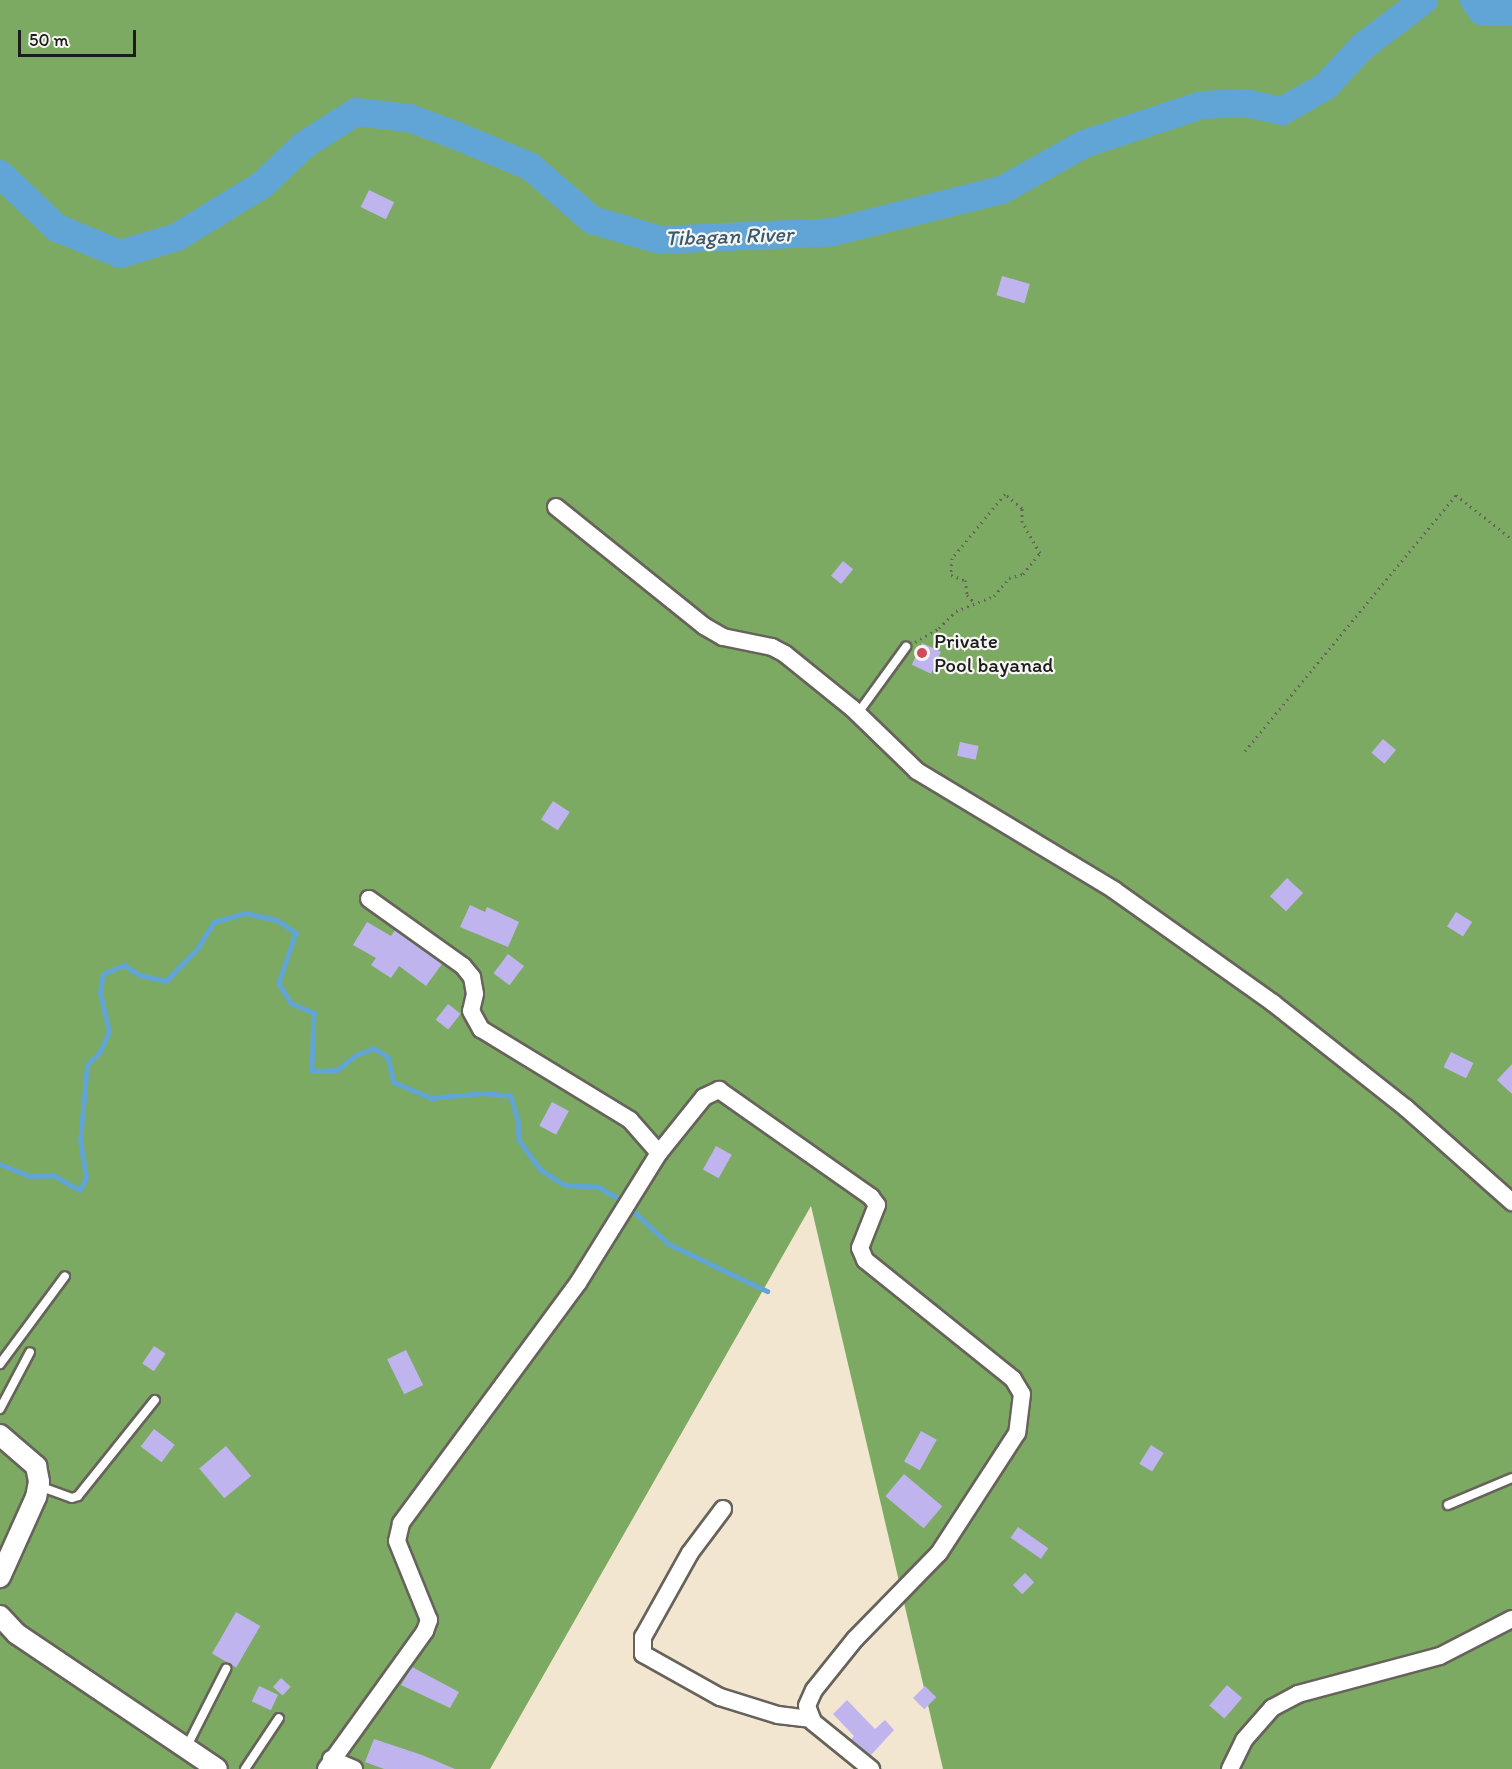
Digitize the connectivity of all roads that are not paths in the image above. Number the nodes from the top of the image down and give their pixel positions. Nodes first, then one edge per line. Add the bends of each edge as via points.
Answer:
1 (556, 507) dead end
2 (906, 647) road end
3 (858, 713) junction
4 (369, 899) dead end
5 (659, 1153) junction
6 (1512, 1202) edge
7 (65, 1276) dead end
8 (30, 1352) dead end
9 (0, 1364) edge
10 (155, 1400) dead end
11 (0, 1409) edge
12 (0, 1435) edge
13 (1512, 1478) edge
14 (38, 1486) junction
15 (1448, 1505) dead end
16 (723, 1509) dead end
17 (0, 1577) edge
18 (0, 1616) edge
19 (1512, 1619) edge
20 (226, 1669) dead end
21 (279, 1718) dead end
22 (812, 1719) junction
23 (186, 1748) junction
24 (329, 1764) edge
25 (218, 1769) edge
26 (245, 1769) edge
27 (354, 1769) edge
28 (872, 1769) edge
29 (1230, 1769) edge

1 - 3 street via 704,626 723,637 778,650
2 - 3 lane
3 - 6 street via 917,771 1114,890 1273,1003 1406,1108
4 - 5 street via 472,976 475,994 471,1011 481,1029 630,1120
5 - 22 street via 704,1097 719,1090 727,1094 871,1197 877,1205 860,1248 865,1260 1013,1379 1022,1394 1017,1433 985,1483 939,1553 855,1639 814,1690 807,1706
5 - 24 street via 578,1283 401,1523 397,1541 429,1620
7 - 9 lane
8 - 11 lane
10 - 14 lane via 78,1496 72,1498
12 - 14 street via 36,1466
13 - 15 lane
14 - 17 street
16 - 22 street via 690,1552 643,1637 643,1654 720,1697 778,1715
18 - 23 street via 17,1634
19 - 29 street via 1440,1656 1298,1694 1272,1708 1244,1740
20 - 23 lane
21 - 26 lane
22 - 28 street
23 - 25 street
24 - 27 street

